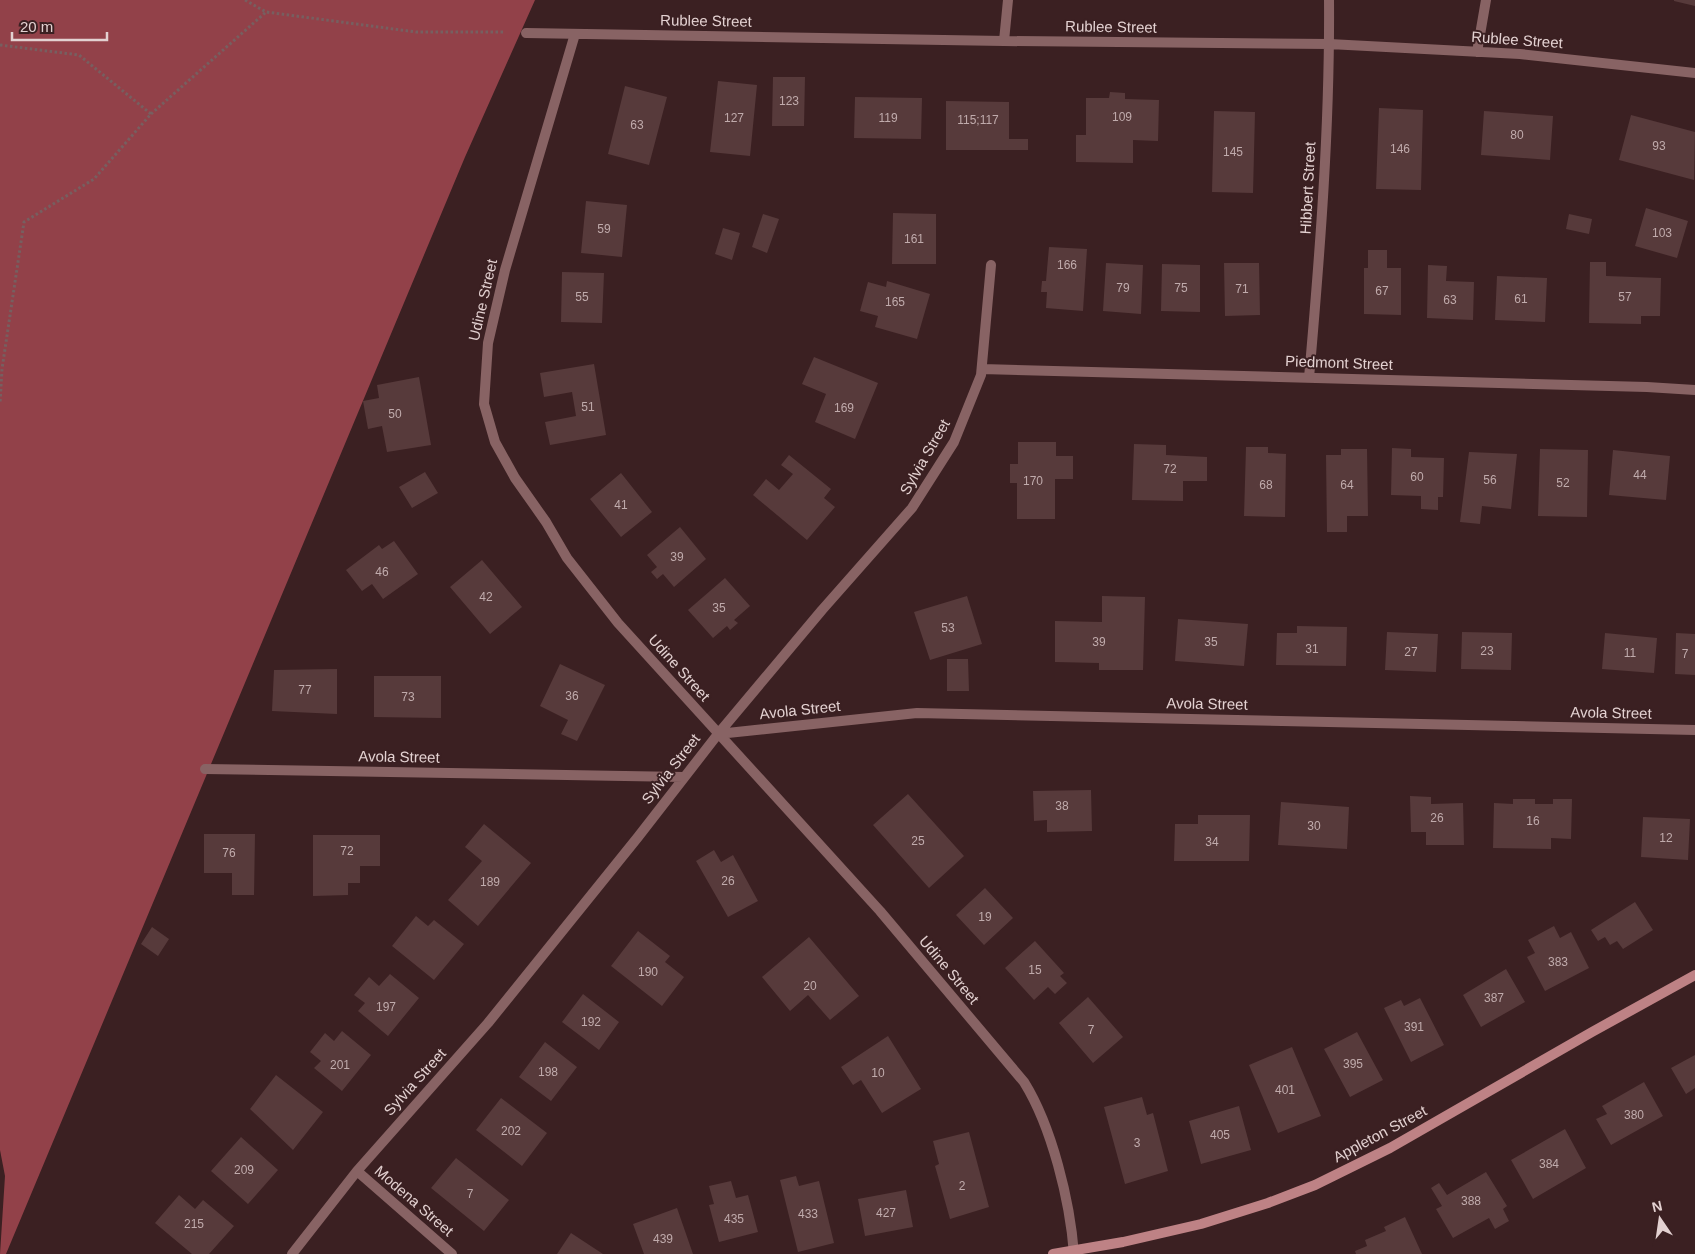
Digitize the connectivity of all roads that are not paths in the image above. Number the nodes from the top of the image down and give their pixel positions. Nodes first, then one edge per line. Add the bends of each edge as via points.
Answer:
1 (1008, 0) edge
2 (1329, 0) edge
3 (1486, 0) edge
4 (526, 33) road end
5 (575, 34) junction
6 (1004, 41) junction
7 (1329, 44) junction
8 (1476, 52) junction
9 (1695, 73) edge
10 (991, 265) dead end
11 (982, 369) junction
12 (1309, 378) junction
13 (1695, 390) edge
14 (1695, 730) edge
15 (718, 734) junction
16 (205, 769) dead end
17 (683, 777) junction
18 (1695, 975) edge
19 (356, 1171) junction
20 (1074, 1252) edge
21 (292, 1254) edge
22 (452, 1254) edge
23 (1053, 1254) edge

1 - 6 street
2 - 7 street, Hibbert Street
3 - 8 street
4 - 5 street, Rublee Street
5 - 6 street, Rublee Street
5 - 15 street, Udine Street via 505,270 488,343 484,404 495,442 567,558 618,622
6 - 7 street, Rublee Street
7 - 8 street, Rublee Street
7 - 12 street, Hibbert Street via 1325,166
8 - 9 street, Rublee Street
10 - 11 street, Sylvia Street
11 - 12 street, Piedmont Street
11 - 15 street, Sylvia Street via 982,376 954,442 912,508
12 - 13 street, Piedmont Street
14 - 15 street, Avola Street via 917,713
15 - 17 street, Sylvia Street
15 - 20 street, Udine Street via 880,911 1024,1082 1049,1135
16 - 17 street, Avola Street
17 - 19 street, Sylvia Street via 488,1023
18 - 20 street, Appleton Street via 1390,1148 1315,1185 1201,1224
19 - 21 street, Sylvia Street
19 - 22 street, Modena Street
20 - 23 street, Appleton Street

